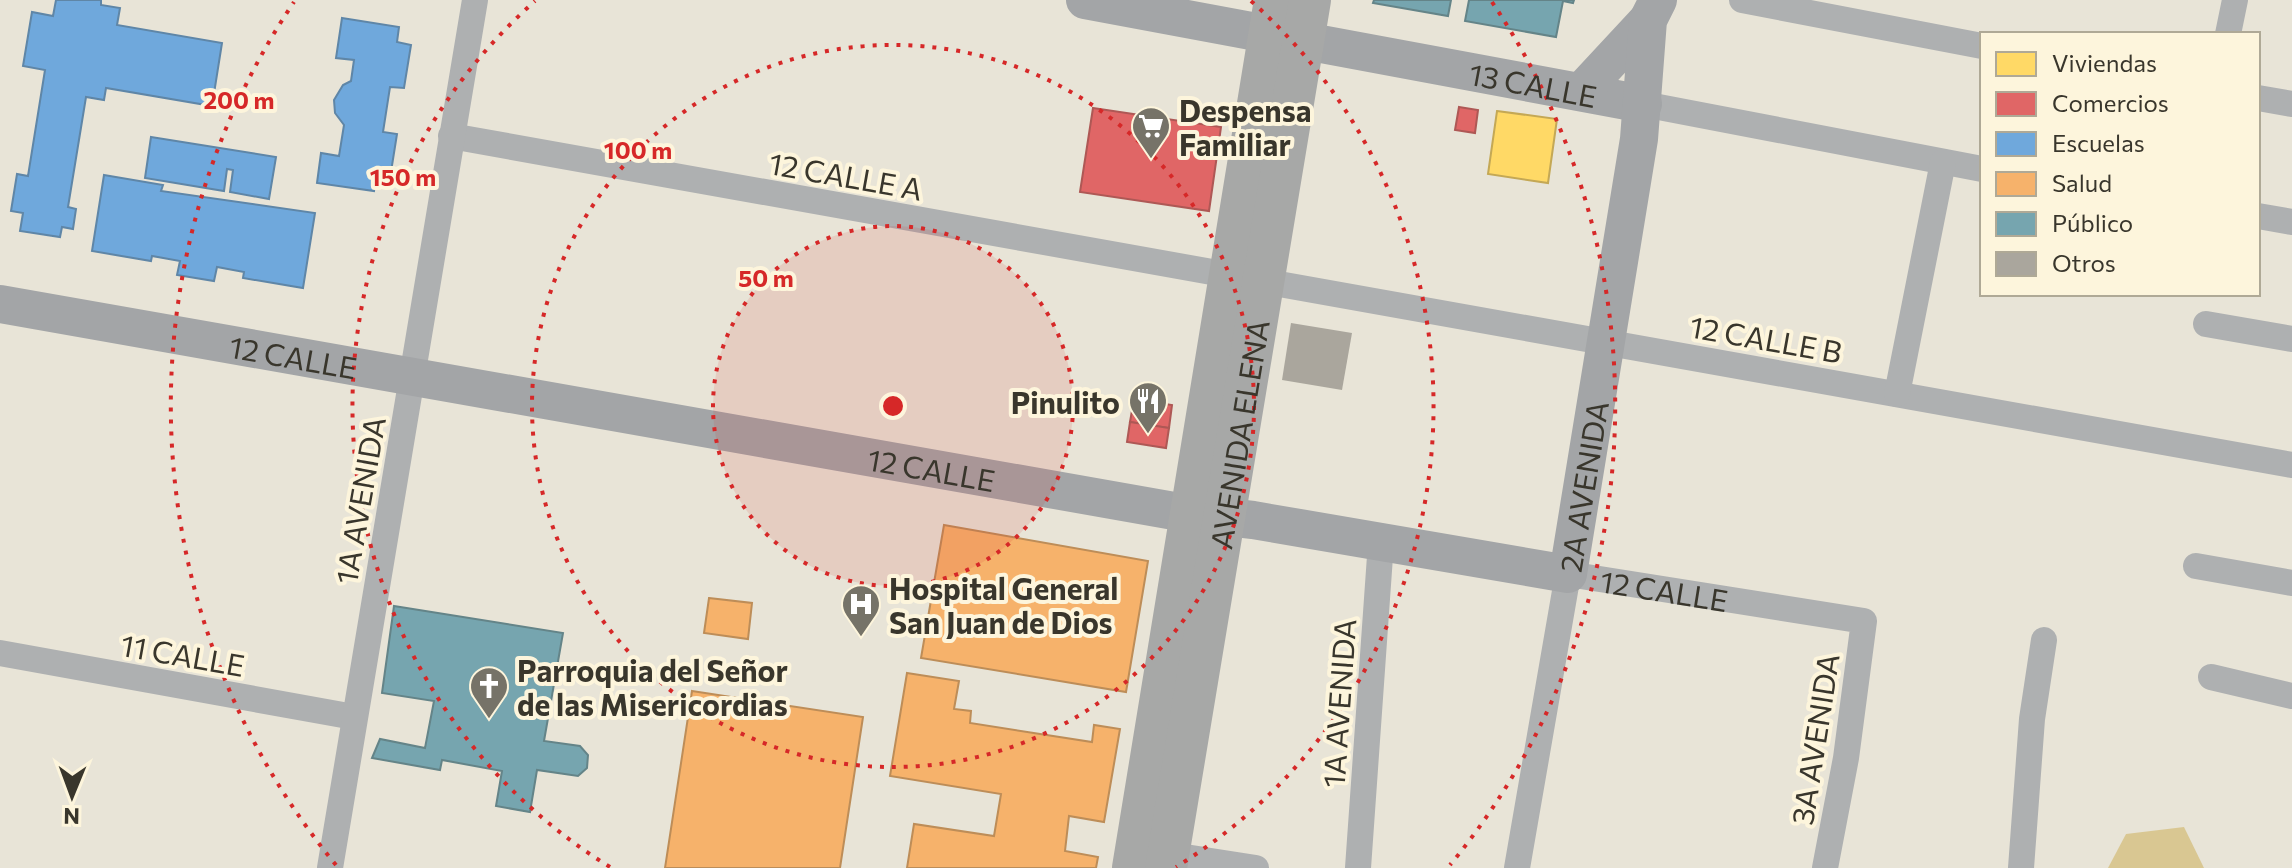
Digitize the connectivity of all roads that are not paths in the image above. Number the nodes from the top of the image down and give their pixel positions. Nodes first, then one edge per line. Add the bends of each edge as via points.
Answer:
1 (475, 0) edge
2 (1085, 0) edge
3 (1742, 0) edge
4 (2235, 0) edge
5 (1653, 10) edge
6 (1290, 18) edge
7 (2228, 32) edge
8 (1980, 46) edge
9 (1582, 91) junction
10 (2260, 98) edge
11 (1643, 104) junction
12 (2292, 104) edge
13 (451, 136) junction
14 (1943, 162) junction
15 (1980, 169) edge
16 (2260, 216) edge
17 (2292, 222) edge
18 (1246, 279) junction
19 (0, 304) edge
20 (2206, 324) dead end
21 (2292, 339) edge
22 (1608, 342) junction
23 (413, 377) junction
24 (1897, 394) junction
25 (2292, 465) edge
26 (1208, 515) junction
27 (1381, 542) junction
28 (2196, 566) dead end
29 (1568, 574) junction
30 (2292, 583) edge
31 (1864, 621) joint
32 (2044, 640) dead end
33 (0, 653) edge
34 (2211, 677) dead end
35 (2292, 696) edge
36 (354, 717) junction
37 (1151, 860) edge
38 (330, 868) edge
39 (1256, 868) edge
40 (1358, 868) edge
41 (1517, 868) edge
42 (1825, 868) edge
43 (2021, 868) edge

1 - 13 street, 1A AVENIDA
2 - 6 street, 13 CALLE
3 - 8 street
4 - 7 street
5 - 9 street
5 - 11 street, 2A AVENIDA
6 - 9 street, 13 CALLE
6 - 18 main road, AVENIDA ELENA
9 - 11 street, 13 CALLE
10 - 12 street
11 - 14 street, 13 CALLE
11 - 22 street, 2A AVENIDA
13 - 18 street, 12 CALLE A
13 - 23 street, 1A AVENIDA
14 - 15 street, 13 CALLE
14 - 24 street
16 - 17 street
18 - 22 street, 12 CALLE B
18 - 26 main road, AVENIDA ELENA
19 - 23 street, 12 CALLE
20 - 21 street
22 - 24 street, 12 CALLE B
22 - 29 street, 2A AVENIDA
23 - 26 street, 12 CALLE
23 - 36 street, 1A AVENIDA
24 - 25 street, 12 CALLE B
26 - 27 street, 12 CALLE
26 - 37 main road, AVENIDA ELENA
27 - 29 street, 12 CALLE
27 - 40 street, 1A AVENIDA
28 - 30 street
29 - 31 street, 12 CALLE
29 - 41 street, 2A AVENIDA
31 - 42 street, 3A AVENIDA
32 - 43 street via 2032,719
33 - 36 street, 11 CALLE
34 - 35 street
36 - 38 street, 1A AVENIDA
37 - 39 street

